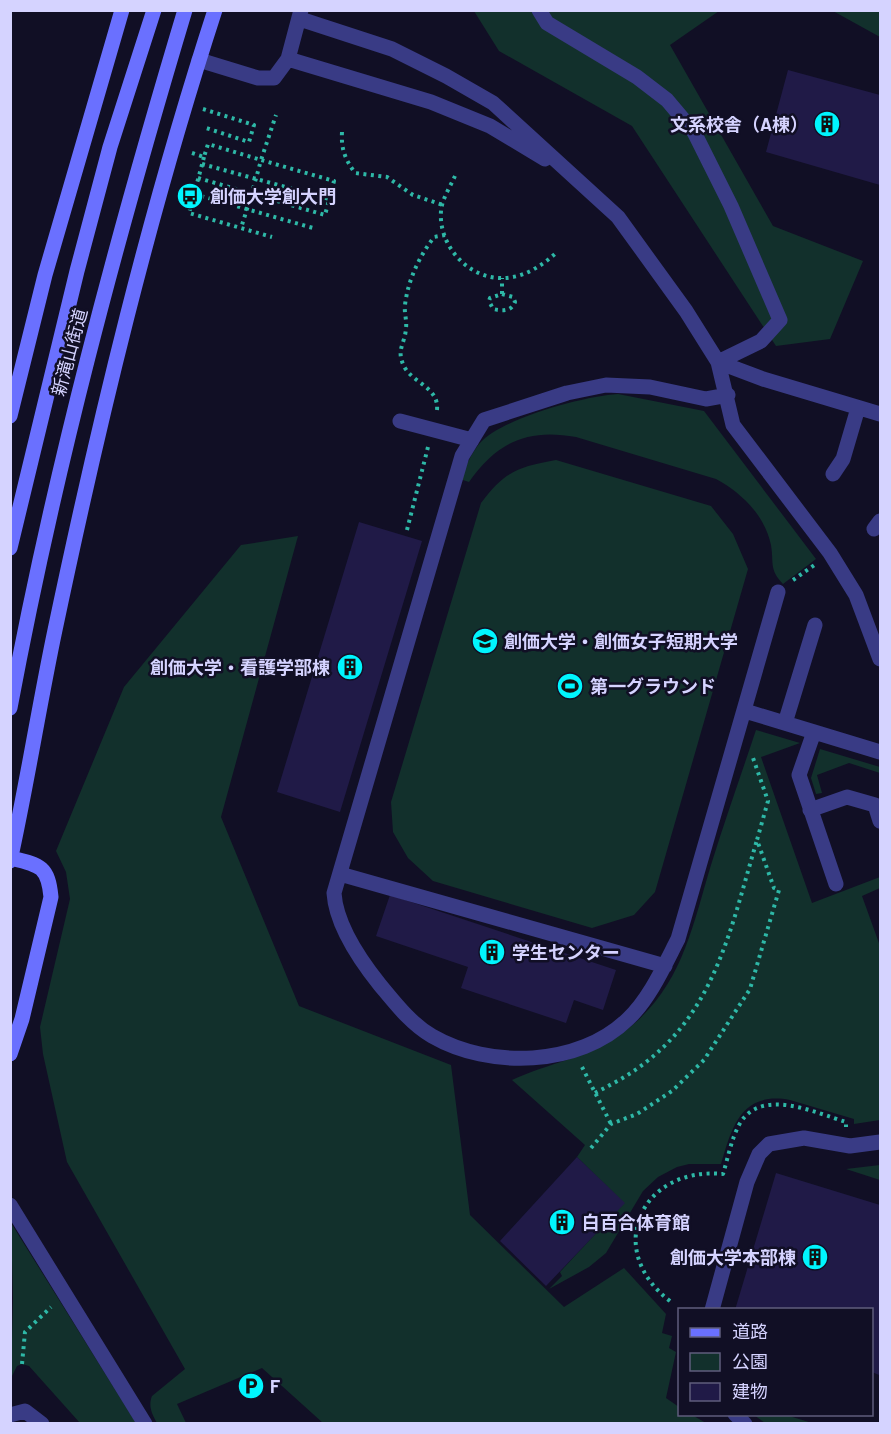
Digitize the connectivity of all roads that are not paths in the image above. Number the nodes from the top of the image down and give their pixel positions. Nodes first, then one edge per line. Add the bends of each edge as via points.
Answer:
1 (122, 10) edge
2 (154, 10) edge
3 (185, 10) edge
4 (215, 10) edge
5 (539, 10) edge
6 (301, 15) edge
7 (288, 59) junction
8 (199, 60) junction
9 (579, 179) junction
10 (718, 362) junction
11 (728, 395) junction
12 (858, 408) junction
13 (880, 414) edge
14 (10, 416) edge
15 (399, 421) dead end
16 (472, 440) junction
17 (833, 474) dead end
18 (10, 548) edge
19 (778, 592) road end
20 (815, 625) dead end
21 (880, 659) edge
22 (10, 708) edge
23 (745, 711) junction
24 (785, 723) junction
25 (814, 732) junction
26 (880, 752) edge
27 (810, 810) junction
28 (880, 821) edge
29 (11, 860) edge
30 (339, 874) junction
31 (836, 884) dead end
32 (664, 966) junction
33 (10, 1054) edge
34 (880, 1142) edge
35 (10, 1205) edge
36 (713, 1308) edge
37 (10, 1415) edge
38 (42, 1424) edge
39 (145, 1424) edge

1 - 14 main road via 45,275
2 - 18 main road, 新滝山街道 via 76,271
3 - 22 main road, 新滝山街道 via 75,405
4 - 8 main road
5 - 10 lane via 547,23 637,77 667,100 694,132 780,320 761,341
6 - 7 lane
6 - 9 lane via 392,49 493,103
7 - 8 lane via 273,78 258,78
7 - 9 lane via 430,102 490,126
8 - 29 main road via 101,419 54,631
9 - 10 lane via 618,217
10 - 11 lane
10 - 12 lane
11 - 16 lane via 706,399 650,387 606,385 567,393 484,420
11 - 21 lane via 733,425 830,553 856,595
12 - 13 lane
12 - 17 lane via 843,459
15 - 16 lane
16 - 30 lane via 462,456
19 - 23 lane
20 - 24 lane
23 - 24 lane
23 - 32 lane via 678,939
24 - 25 lane
25 - 26 lane
25 - 27 lane via 799,775
27 - 28 lane via 847,797 875,805
27 - 31 lane
29 - 33 main road via 33,863 45,870 51,897
30 - 32 lane
30 - 32 lane via 334,893 340,919 374,978 432,1036 480,1053 516,1057 562,1055 595,1042 627,1020
34 - 36 lane via 850,1146 804,1138 769,1144 759,1154 747,1182
35 - 39 lane
37 - 38 lane via 25,1411

